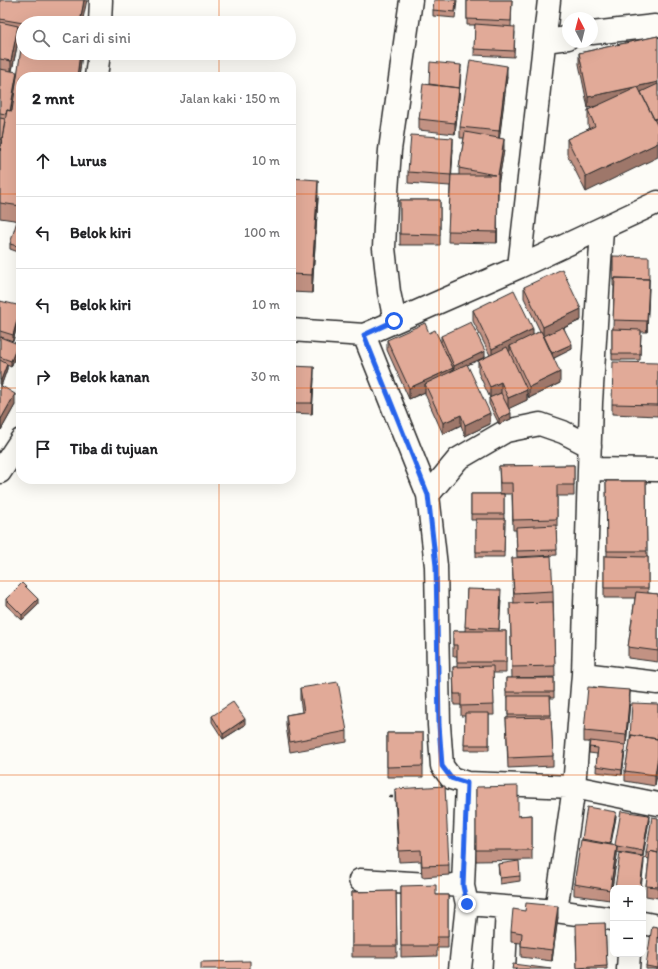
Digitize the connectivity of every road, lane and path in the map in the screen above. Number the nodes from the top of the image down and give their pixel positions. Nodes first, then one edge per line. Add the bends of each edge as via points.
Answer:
1 (101, 0) edge
2 (411, 0) edge
3 (549, 0) edge
4 (100, 16) edge
5 (655, 26) dead end
6 (598, 33) edge
7 (562, 39) edge
8 (545, 41) junction
9 (97, 60) edge
10 (96, 72) edge
11 (658, 202) edge
12 (602, 230) junction
13 (519, 267) junction
14 (394, 321) junction
15 (296, 330) edge
16 (364, 335) junction
17 (590, 446) junction
18 (16, 448) edge
19 (589, 468) junction
20 (658, 470) edge
21 (0, 472) edge
22 (428, 495) junction
23 (583, 674) junction
24 (658, 683) edge
25 (467, 783) junction
26 (574, 787) junction
27 (658, 804) edge
28 (360, 880) dead end
29 (465, 895) junction
30 (507, 908) junction
31 (556, 911) junction
32 (610, 919) edge
33 (646, 924) edge
34 (658, 926) edge
35 (629, 957) edge
36 (460, 969) edge
37 (504, 969) edge
38 (628, 969) edge

1 - 4 street
2 - 14 street via 390,150 386,205 384,248
3 - 8 street
5 - 6 street
7 - 8 street
8 - 13 street
9 - 10 street
11 - 12 street
12 - 13 street
12 - 17 street via 590,402
13 - 14 street
14 - 16 street
15 - 16 street
16 - 22 street
17 - 19 street
17 - 22 street via 564,432 540,424 506,431 458,458
18 - 21 street
19 - 20 street
19 - 23 street
22 - 25 street via 436,566 442,766 451,778
23 - 24 street
23 - 26 street
25 - 26 street
25 - 29 street
26 - 27 street
26 - 31 street
28 - 29 street
29 - 30 street
29 - 36 street
30 - 31 street
30 - 37 street
31 - 32 street
33 - 34 street
35 - 38 street

